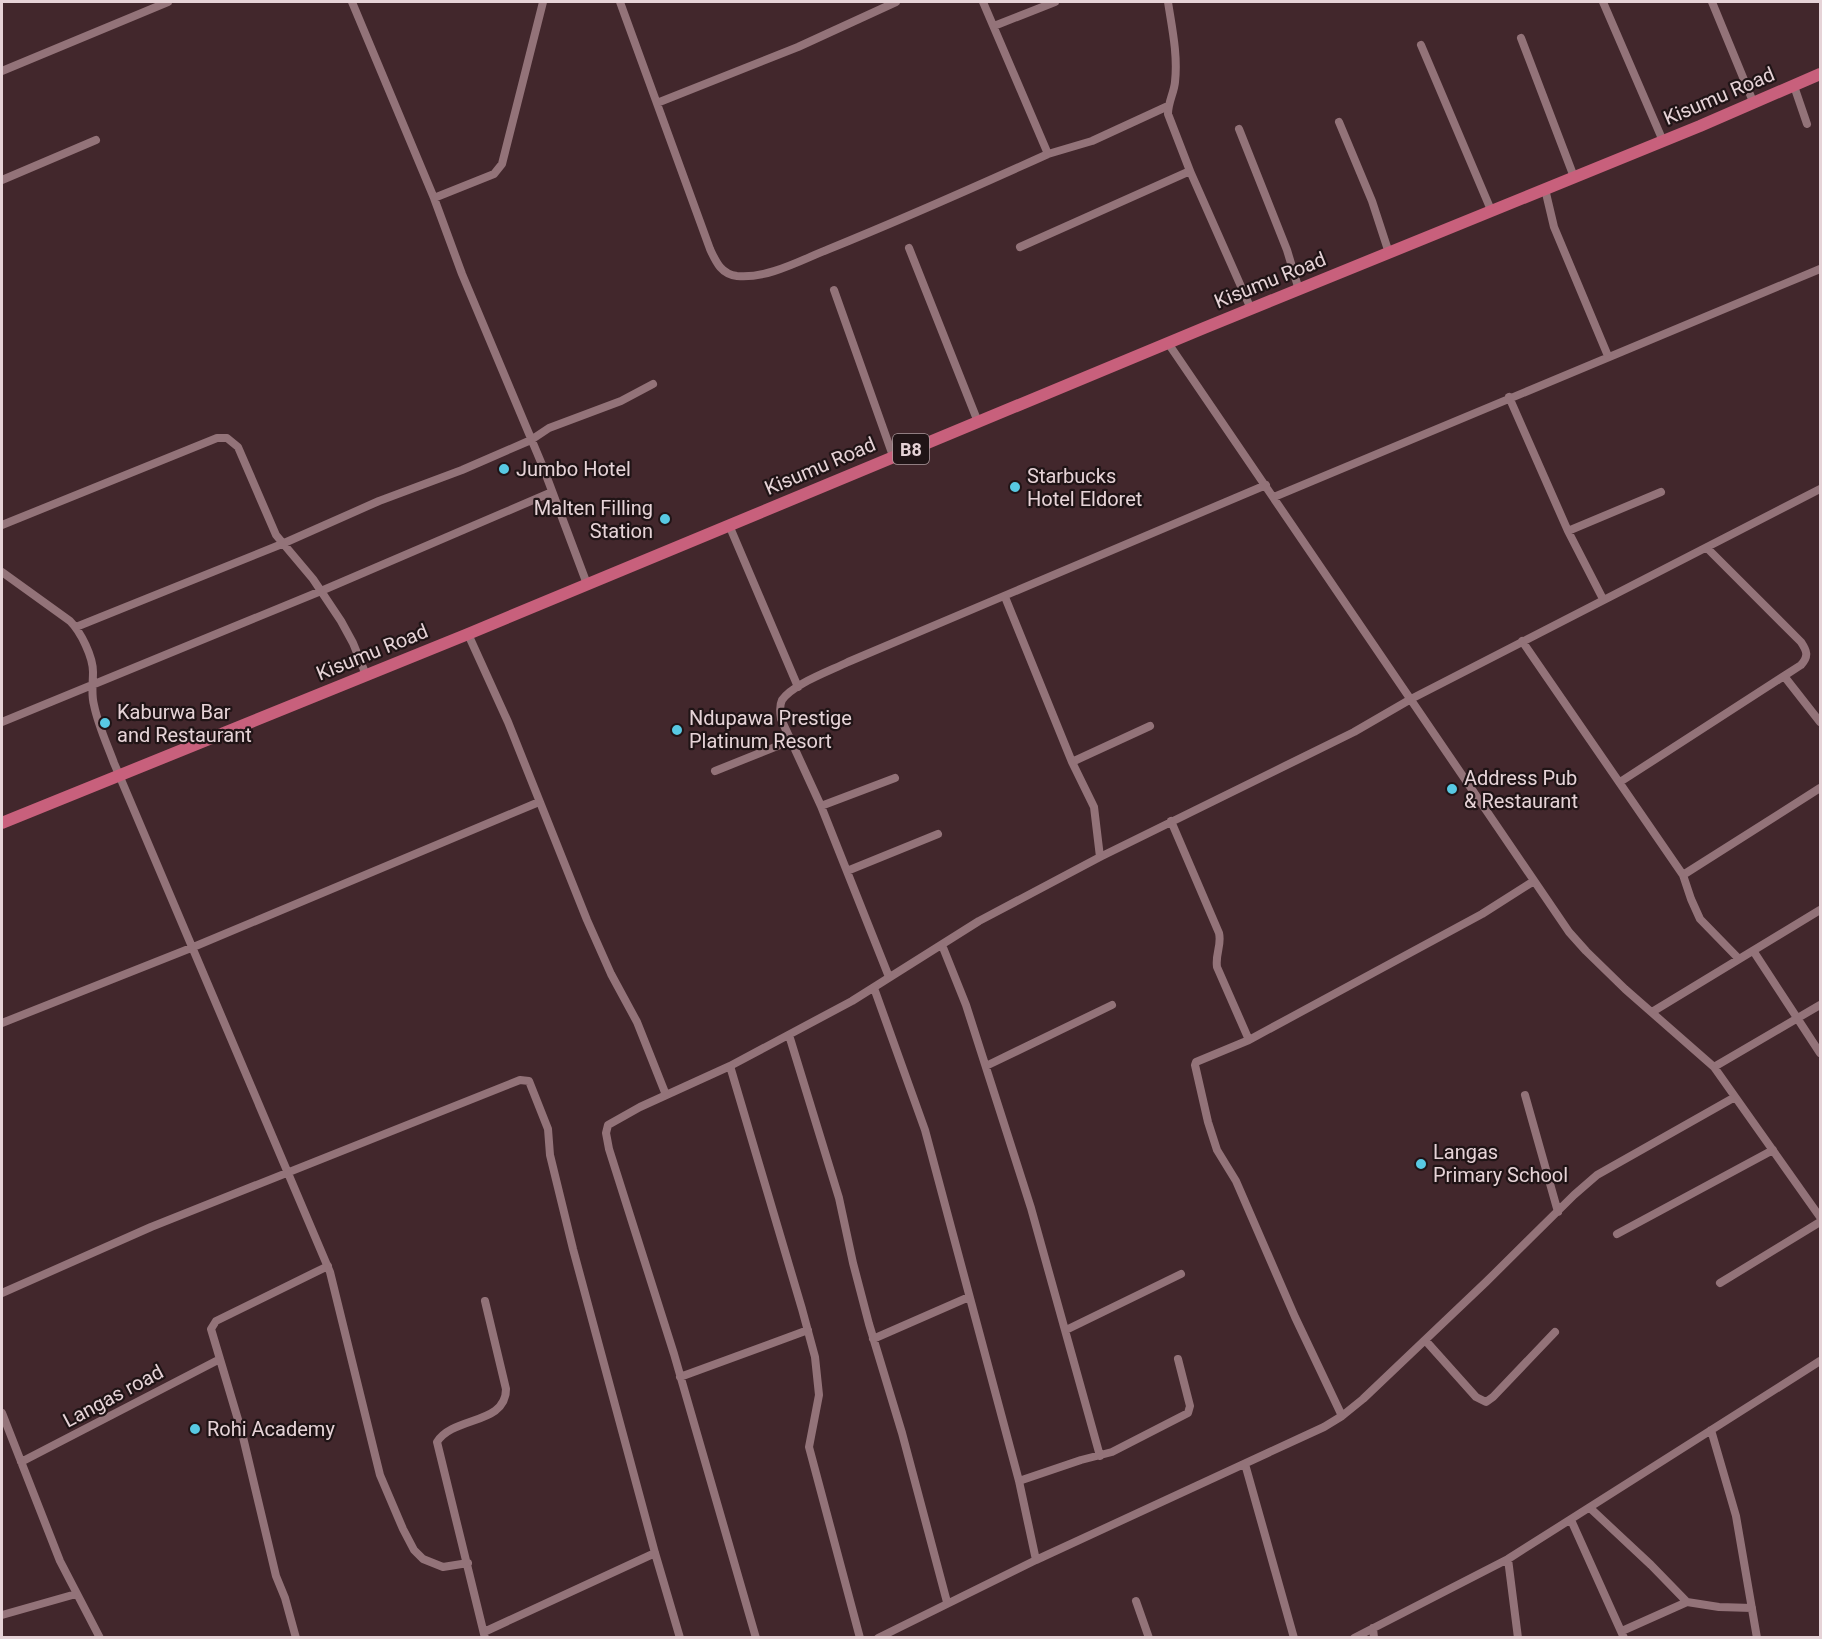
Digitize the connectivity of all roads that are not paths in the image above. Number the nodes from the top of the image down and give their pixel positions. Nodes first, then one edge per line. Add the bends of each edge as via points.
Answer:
1 (168, 2) edge
2 (352, 2) edge
3 (543, 2) edge
4 (620, 2) edge
5 (896, 2) edge
6 (983, 2) edge
7 (1055, 2) edge
8 (1168, 2) edge
9 (1603, 2) edge
10 (1712, 2) edge
11 (994, 26) junction
12 (1521, 38) dead end
13 (1421, 45) dead end
14 (2, 70) edge
15 (1821, 74) edge
16 (1794, 86) junction
17 (657, 103) junction
18 (1754, 104) junction
19 (1168, 106) junction
20 (1339, 122) dead end
21 (1807, 124) dead end
22 (1239, 129) dead end
23 (96, 140) dead end
24 (1663, 141) junction
25 (1048, 154) junction
26 (1190, 171) junction
27 (1574, 177) junction
28 (2, 180) edge
29 (1545, 189) junction
30 (434, 198) junction
31 (1491, 210) junction
32 (1020, 247) dead end
33 (909, 248) dead end
34 (1389, 253) junction
35 (1821, 269) edge
36 (834, 290) dead end
37 (1299, 290) junction
38 (1251, 309) junction
39 (1168, 343) junction
40 (1608, 356) junction
41 (653, 384) dead end
42 (1509, 397) junction
43 (978, 422) junction
44 (531, 440) junction
45 (893, 456) junction
46 (1266, 486) junction
47 (1821, 489) edge
48 (552, 492) junction
49 (1661, 492) dead end
50 (1274, 497) junction
51 (2, 525) edge
52 (729, 525) junction
53 (1568, 531) junction
54 (282, 544) junction
55 (1707, 548) junction
56 (2, 572) edge
57 (587, 584) junction
58 (321, 591) junction
59 (1005, 597) junction
60 (1603, 599) junction
61 (76, 627) junction
62 (468, 634) junction
63 (1522, 641) junction
64 (366, 675) junction
65 (1784, 676) junction
66 (92, 685) junction
67 (798, 687) junction
68 (1411, 699) junction
69 (2, 722) edge
70 (1821, 722) edge
71 (1150, 726) dead end
72 (790, 741) junction
73 (1072, 762) junction
74 (715, 771) dead end
75 (120, 776) junction
76 (895, 778) dead end
77 (1620, 782) junction
78 (1821, 788) edge
79 (539, 802) junction
80 (821, 806) junction
81 (1171, 821) junction
82 (2, 823) edge
83 (938, 834) dead end
84 (1100, 857) junction
85 (847, 871) junction
86 (1683, 875) junction
87 (1534, 881) junction
88 (1821, 910) edge
89 (942, 945) junction
90 (191, 948) junction
91 (1754, 951) junction
92 (1739, 959) junction
93 (889, 977) junction
94 (874, 988) junction
95 (1113, 1005) dead end
96 (1821, 1005) edge
97 (1652, 1012) junction
98 (1797, 1019) junction
99 (2, 1023) edge
100 (789, 1035) junction
101 (1249, 1041) junction
102 (1821, 1053) edge
103 (730, 1066) junction
104 (986, 1066) junction
105 (1714, 1067) junction
106 (666, 1095) junction
107 (1525, 1095) dead end
108 (1736, 1097) junction
109 (1773, 1150) junction
110 (290, 1173) junction
111 (1817, 1205) edge
112 (1558, 1212) junction
113 (1821, 1217) edge
114 (1821, 1222) edge
115 (1617, 1234) dead end
116 (328, 1266) junction
117 (1181, 1274) dead end
118 (1720, 1283) dead end
119 (2, 1293) edge
120 (969, 1297) junction
121 (485, 1301) dead end
122 (808, 1330) junction
123 (1066, 1330) junction
124 (1555, 1332) dead end
125 (873, 1339) junction
126 (1425, 1340) junction
127 (219, 1359) junction
128 (1178, 1359) dead end
129 (1821, 1361) edge
130 (680, 1377) junction
131 (1342, 1416) junction
132 (2, 1417) edge
133 (1712, 1430) junction
134 (1100, 1456) junction
135 (21, 1462) junction
136 (1245, 1464) junction
137 (1019, 1481) junction
138 (1590, 1508) junction
139 (1571, 1520) junction
140 (655, 1553) junction
141 (1508, 1559) junction
142 (1036, 1560) junction
143 (468, 1563) junction
144 (76, 1594) junction
145 (1136, 1601) dead end
146 (947, 1602) junction
147 (1687, 1602) junction
148 (1752, 1608) junction
149 (2, 1616) edge
150 (1373, 1628) junction
151 (1623, 1634) edge
152 (484, 1635) edge
153 (100, 1638) edge
154 (296, 1638) edge
155 (680, 1638) edge
156 (756, 1638) edge
157 (860, 1638) edge
158 (878, 1638) edge
159 (1149, 1638) edge
160 (1294, 1638) edge
161 (1354, 1638) edge
162 (1374, 1638) edge
163 (1518, 1638) edge
164 (1757, 1638) edge

1 - 14 street
2 - 30 street
3 - 30 street via 502,165 494,174
4 - 17 street
5 - 17 street via 798,47
6 - 11 street
7 - 11 street
8 - 19 street via 1176,56 1175,85
9 - 24 street
10 - 18 street
11 - 25 street
12 - 27 street
13 - 31 street
15 - 16 highway, Kisumu Road / B8
16 - 18 highway, Kisumu Road / B8
16 - 21 street
17 - 25 street via 710,249 723,272 739,276 788,265
18 - 24 highway, Kisumu Road / B8
19 - 25 street via 1092,141
19 - 26 street via 1171,126
20 - 34 street
22 - 37 street
23 - 28 street
24 - 27 highway, Kisumu Road / B8
26 - 32 street
26 - 38 street
27 - 29 highway, Kisumu Road / B8
29 - 31 highway, Kisumu Road / B8
29 - 40 street via 1554,227
30 - 44 street
31 - 34 highway, Kisumu Road / B8
33 - 43 street
34 - 37 highway, Kisumu Road / B8
35 - 40 street
36 - 45 street
37 - 38 highway, Kisumu Road / B8
38 - 39 highway, Kisumu Road / B8
39 - 43 highway, Kisumu Road / B8
39 - 46 street
40 - 42 street
41 - 44 street via 621,401 549,428
42 - 50 street
42 - 53 street
43 - 45 highway, Kisumu Road / B8
44 - 48 street
44 - 54 street
45 - 52 highway, Kisumu Road / B8
46 - 50 street
46 - 59 street
47 - 55 street
48 - 57 street
48 - 58 street
49 - 53 street
50 - 68 street
51 - 54 street via 222,437 238,447
52 - 57 highway, Kisumu Road / B8
52 - 67 street
53 - 60 street
54 - 58 street
54 - 61 street
55 - 60 street
55 - 65 street via 1801,642 1806,659
56 - 61 street
57 - 62 highway, Kisumu Road / B8
58 - 64 street via 347,632
58 - 66 street
59 - 67 street
59 - 73 street
60 - 63 street
61 - 66 street via 93,670
62 - 64 highway, Kisumu Road / B8
62 - 79 street
63 - 68 street
63 - 77 street
64 - 75 highway, Kisumu Road / B8
65 - 70 street
65 - 77 street
66 - 69 street
66 - 75 street via 99,726
67 - 72 street via 780,707
68 - 81 street via 1354,732
68 - 87 street
71 - 73 street
72 - 74 street
72 - 80 street
73 - 84 street via 1094,807
75 - 82 highway, Kisumu Road / B8
75 - 90 street
76 - 80 street
77 - 86 street
78 - 86 street
79 - 90 street
79 - 106 street via 611,974 638,1022
80 - 85 street
81 - 84 street
81 - 101 street via 1219,933 1221,945 1216,967
83 - 85 street
84 - 89 street
85 - 93 street
86 - 92 street via 1700,919
87 - 97 street via 1576,942
87 - 101 street via 1482,915
88 - 91 street
89 - 93 street
89 - 104 street
90 - 99 street
90 - 110 street
91 - 92 street
91 - 98 street
92 - 97 street
93 - 94 street
94 - 100 street
94 - 120 street via 925,1130
95 - 104 street
96 - 98 street
97 - 105 street
98 - 102 street
98 - 105 street
100 - 103 street
100 - 125 street via 839,1198
101 - 131 street via 1196,1062 1208,1122
103 - 106 street
103 - 122 street
104 - 123 street
105 - 108 street
106 - 130 street via 612,1122 606,1133
107 - 112 street
108 - 109 street
108 - 112 street via 1604,1170
109 - 111 street
109 - 115 street
110 - 116 street
110 - 119 street via 151,1227
110 - 140 street via 520,1080 529,1081 548,1129 550,1155 573,1249
111 - 113 street
112 - 126 street
114 - 118 street
116 - 127 street via 216,1321 211,1329
116 - 143 street via 380,1476 403,1529 423,1559 443,1567
117 - 123 street
120 - 125 street
120 - 137 street
121 - 143 street via 506,1398 496,1412 449,1429 437,1442
122 - 130 street
122 - 157 street via 819,1395 809,1448
123 - 134 street
124 - 126 street via 1486,1402 1476,1397
125 - 146 street
126 - 131 street
127 - 135 street, Langas road
127 - 154 street
128 - 134 street via 1190,1406 1188,1413
129 - 133 street
130 - 156 street
131 - 136 street
132 - 135 street
133 - 138 street
133 - 148 street via 1736,1516
134 - 137 street
135 - 144 street
136 - 142 street
136 - 160 street
137 - 142 street
138 - 139 street
138 - 147 street
139 - 141 street
139 - 151 street
140 - 152 street
140 - 155 street
141 - 150 street
141 - 163 street
142 - 146 street
143 - 152 street
144 - 149 street
144 - 153 street
145 - 159 street
146 - 158 street
147 - 148 street
147 - 151 street
148 - 164 street
150 - 161 street
150 - 162 street

